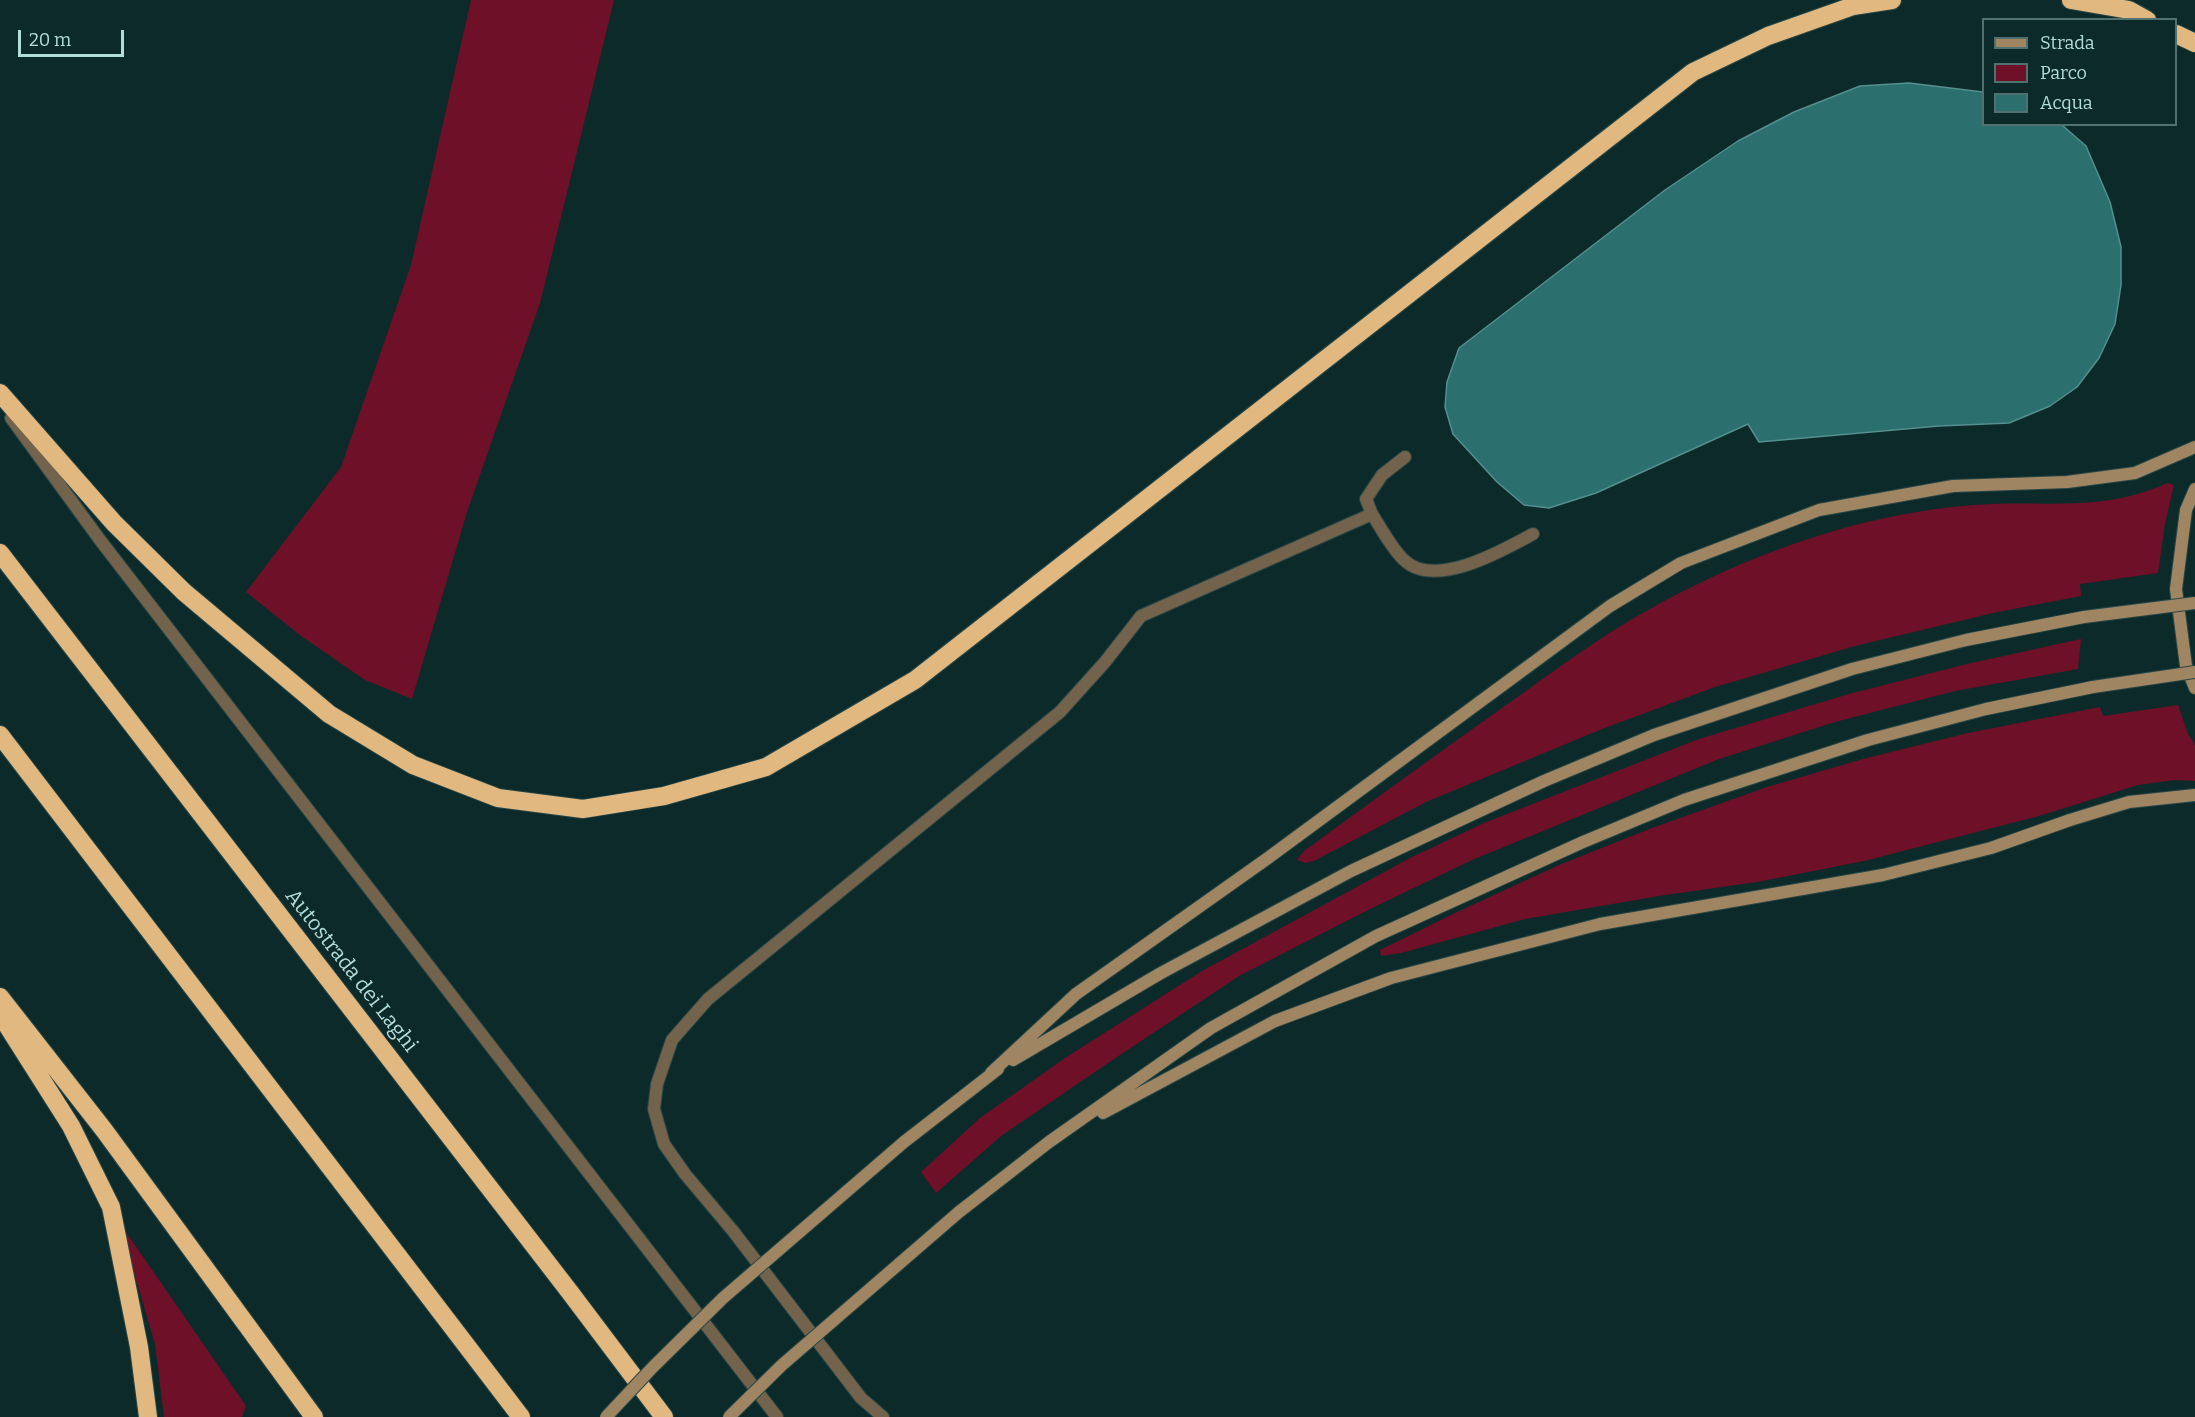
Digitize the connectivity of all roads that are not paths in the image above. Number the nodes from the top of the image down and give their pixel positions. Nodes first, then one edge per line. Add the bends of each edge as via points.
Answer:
1 (1892, 0) edge
2 (2071, 0) edge
3 (2143, 18) edge
4 (2177, 35) edge
5 (2195, 43) edge
6 (0, 393) edge
7 (0, 402) edge
8 (2195, 447) edge
9 (1405, 457) dead end
10 (2195, 489) edge
11 (1372, 514) junction
12 (1533, 534) dead end
13 (0, 553) edge
14 (2195, 603) edge
15 (2195, 672) edge
16 (2195, 688) edge
17 (0, 735) edge
18 (2195, 795) edge
19 (0, 997) edge
20 (0, 1014) edge
21 (991, 1073) junction
22 (1049, 1142) junction
23 (491, 1378) junction
24 (148, 1417) edge
25 (314, 1417) edge
26 (513, 1417) edge
27 (521, 1417) edge
28 (606, 1417) edge
29 (664, 1417) edge
30 (729, 1417) edge
31 (777, 1417) edge
32 (883, 1417) edge

1 - 6 highway via 1853,6 1768,36 1693,72 915,680 766,767 664,796 584,809 498,798 413,765 338,720 184,592 114,523
2 - 3 highway via 2129,10
4 - 5 highway
7 - 31 lane via 100,540
8 - 21 main road via 2135,473 2067,482 1953,486 1819,510 1681,563 1610,606 1076,994
9 - 11 lane via 1382,475 1366,499
10 - 16 main road via 2186,510 2176,588 2186,666
11 - 12 lane via 1404,561 1420,569 1448,571 1482,560
11 - 32 lane via 1141,616 1060,712 708,999 672,1040 657,1084 654,1109 664,1144 861,1398
13 - 29 highway, Autostrada dei Laghi
14 - 21 main road, bridge via 2084,617 1966,640 1852,669 1654,735 1544,781 1351,871 1161,973
15 - 22 main road, bridge via 2093,687 1986,709 1868,740 1684,800 1377,936 1211,1028
17 - 23 highway
18 - 22 main road via 2129,802 1991,848 1883,874 1600,924 1391,978 1275,1021
19 - 25 highway via 104,1130
20 - 24 highway via 71,1126 111,1207 140,1347
21 - 28 main road, bridge via 904,1142 723,1298
22 - 30 main road, bridge via 959,1212 782,1365
23 - 26 highway
23 - 27 highway

